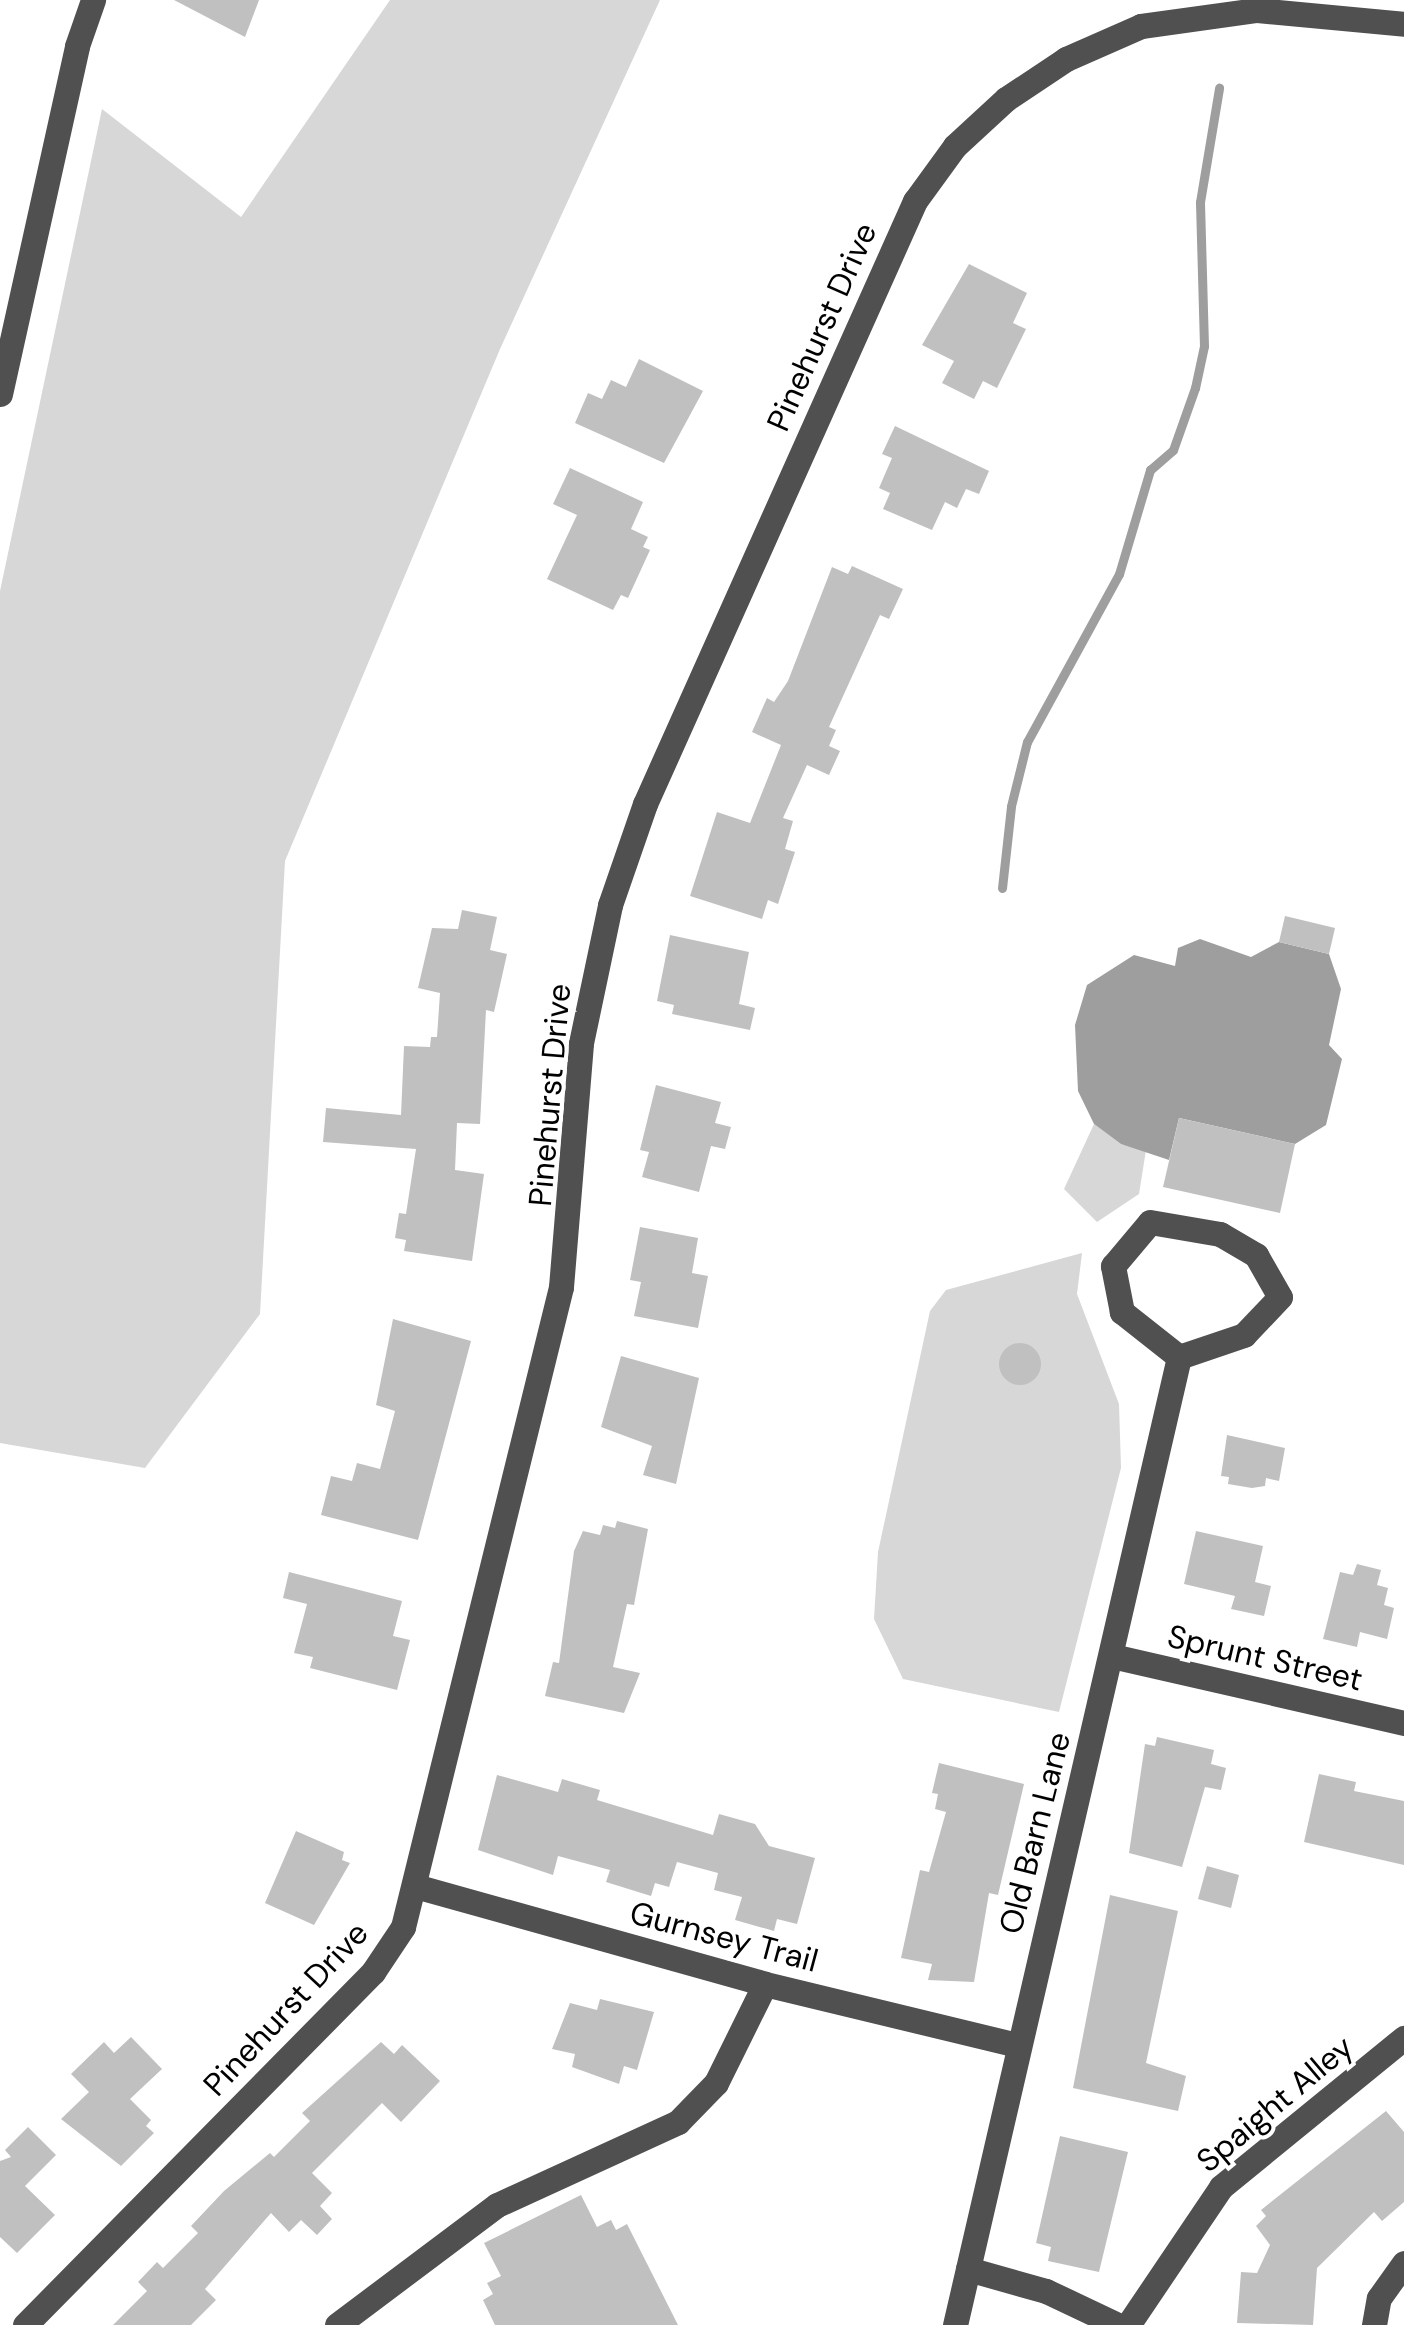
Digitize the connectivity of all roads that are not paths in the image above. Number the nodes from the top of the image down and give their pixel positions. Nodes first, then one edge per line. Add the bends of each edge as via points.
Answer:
1 (92, 0) edge
2 (1404, 24) edge
3 (0, 394) edge
4 (1179, 1356) junction
5 (1112, 1656) junction
6 (1404, 1723) edge
7 (416, 1886) junction
8 (766, 1984) junction
9 (1404, 2038) edge
10 (1018, 2045) junction
11 (1404, 2263) edge
12 (968, 2268) junction
13 (25, 2325) edge
14 (338, 2325) edge
15 (955, 2325) edge
16 (1118, 2325) edge
17 (1128, 2325) edge
18 (1374, 2325) edge

1 - 3 street via 76,46
2 - 7 street, Pinehurst Drive via 1222,10 1141,26 1101,42 1034,78 977,124 933,174 900,230 645,804 610,905 581,1042 561,1287
4 - 4 street via 1244,1335 1280,1296 1256,1255 1220,1234 1150,1222 1112,1266 1122,1312
4 - 5 street, Old Barn Lane
5 - 6 street, Sprunt Street
5 - 10 street, Old Barn Lane
7 - 8 street, Gurnsey Trail
7 - 13 street, Pinehurst Drive via 403,1926 374,1972
8 - 10 street, Gurnsey Trail
8 - 14 street via 716,2083 678,2122 497,2205
9 - 17 street, Spaight Alley via 1221,2187
10 - 12 street, Old Barn Lane
11 - 18 street via 1379,2298
12 - 15 street, Old Barn Lane
12 - 16 street via 1046,2291

